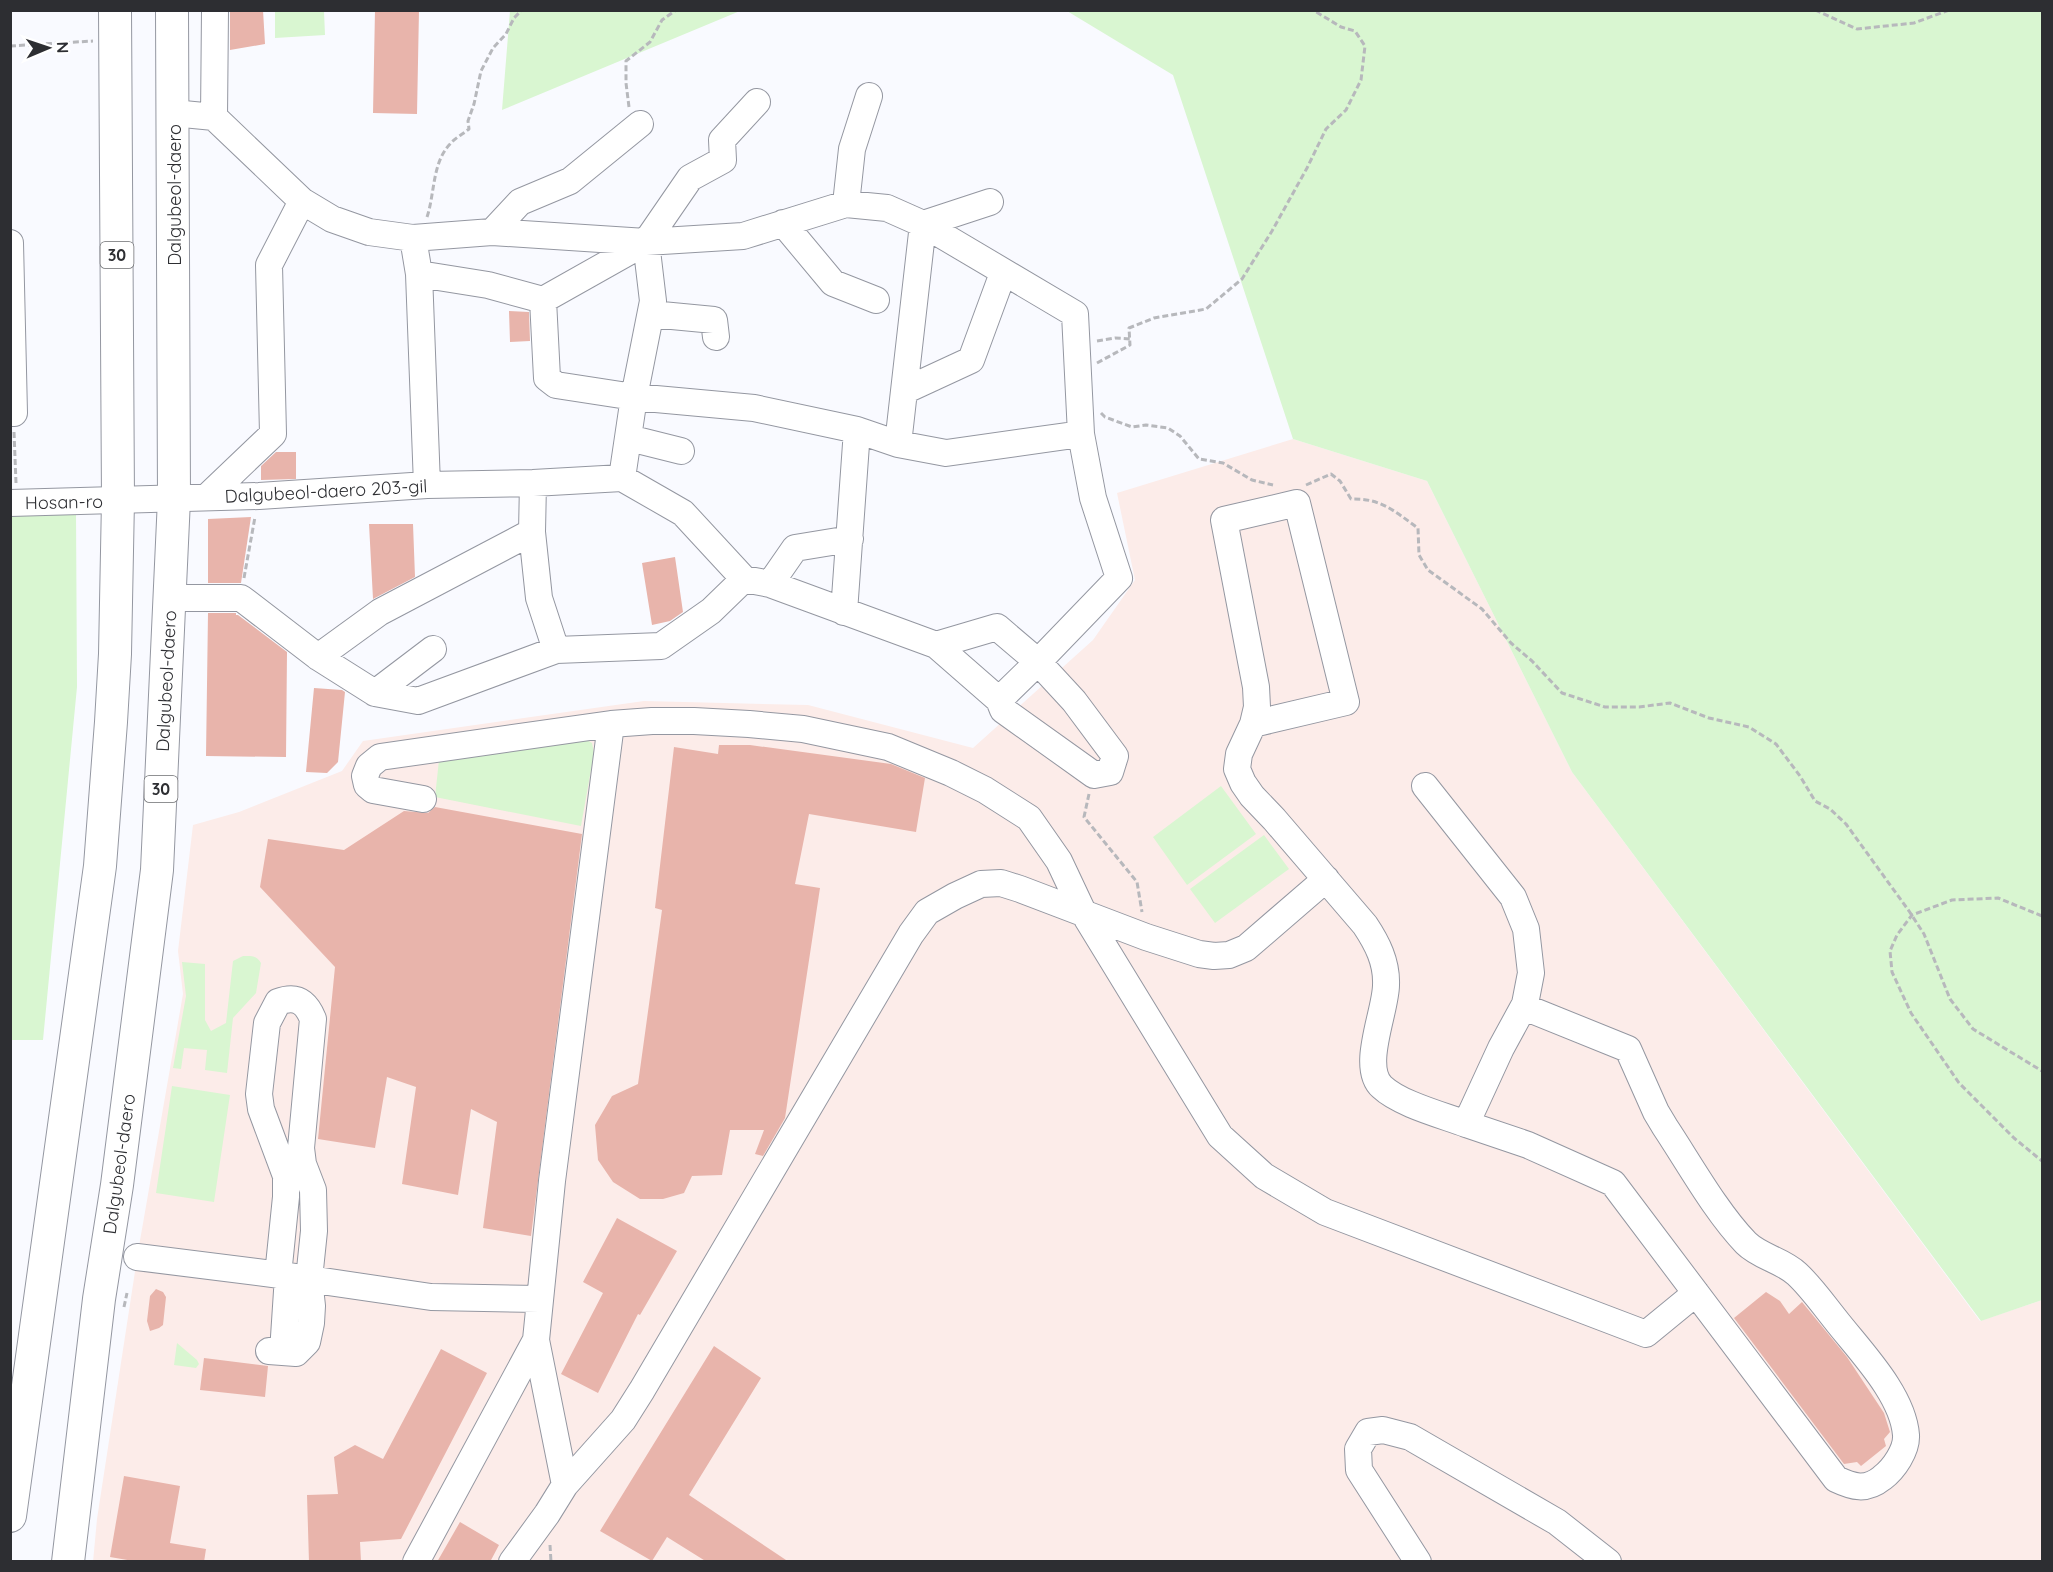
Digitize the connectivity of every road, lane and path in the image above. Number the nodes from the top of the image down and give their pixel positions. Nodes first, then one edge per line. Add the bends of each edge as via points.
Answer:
1 (172, 10) edge
2 (214, 10) edge
3 (522, 10) edge
4 (676, 10) edge
5 (1313, 10) edge
6 (1815, 10) edge
7 (1949, 10) edge
8 (115, 25) edge
9 (10, 46) edge
10 (869, 96) dead end
11 (757, 102) dead end
12 (173, 113) junction
13 (214, 117) junction
14 (640, 124) joint
15 (302, 201) junction
16 (990, 202) dead end
17 (846, 204) junction
18 (783, 223) junction
19 (923, 224) junction
20 (492, 232) junction
21 (418, 238) junction
22 (646, 242) junction
23 (10, 243) edge
24 (1004, 273) junction
25 (419, 274) junction
26 (11, 282) edge
27 (543, 300) junction
28 (876, 300) dead end
29 (651, 314) junction
30 (1076, 336) junction
31 (716, 338) dead end
32 (1131, 339) junction
33 (1096, 363) dead end
34 (904, 391) junction
35 (1079, 395) junction
36 (634, 397) junction
37 (12, 413) edge
38 (857, 430) junction
39 (1081, 434) junction
40 (629, 438) junction
41 (898, 444) junction
42 (681, 451) dead end
43 (622, 478) junction
44 (533, 483) junction
45 (427, 485) junction
46 (1274, 486) dead end
47 (1305, 486) dead end
48 (259, 496) junction
49 (207, 497) junction
50 (174, 499) junction
51 (118, 500) junction
52 (14, 503) edge
53 (532, 532) junction
54 (850, 539) junction
55 (744, 579) junction
56 (770, 584) junction
57 (170, 598) junction
58 (241, 598) junction
59 (844, 612) junction
60 (936, 645) junction
61 (433, 650) dead end
62 (556, 650) junction
63 (318, 657) junction
64 (1038, 662) junction
65 (375, 693) junction
66 (999, 700) junction
67 (611, 724) junction
68 (1253, 724) junction
69 (1094, 775) junction
70 (1425, 786) dead end
71 (423, 799) dead end
72 (1326, 879) junction
73 (1083, 912) junction
74 (1912, 915) junction
75 (2043, 916) edge
76 (1146, 937) junction
77 (1524, 1007) junction
78 (2043, 1071) edge
79 (304, 1108) junction
80 (261, 1109) junction
81 (1466, 1124) junction
82 (2043, 1161) edge
83 (137, 1257) dead end
84 (292, 1277) junction
85 (1696, 1293) junction
86 (539, 1299) junction
87 (536, 1340) junction
88 (276, 1352) dead end
89 (565, 1485) junction
90 (10, 1516) edge
91 (68, 1562) edge
92 (416, 1562) edge
93 (512, 1562) edge
94 (1418, 1562) edge
95 (1608, 1562) edge

1 - 12 main road, Dalgubeol-daero / 30
2 - 13 street
3 - 21 path via 481,71 469,129 449,145 438,165 432,203
4 - 14 path via 662,20 650,42 626,61 631,122
5 - 32 path via 1355,31 1365,46 1361,80 1346,110 1326,129 1242,279 1206,309 1154,318 1129,328
6 - 7 path via 1857,29 1914,23
8 - 9 path
8 - 51 main road, 30
10 - 17 street via 852,149
11 - 22 street via 722,140 723,160 690,178
12 - 13 street
12 - 50 main road, Dalgubeol-daero / 30
13 - 15 street
14 - 20 street via 570,181 520,202
15 - 21 street via 332,219 369,232
15 - 49 street via 269,265 273,434
16 - 19 street
17 - 18 street
17 - 19 street via 887,208
18 - 22 street via 743,236
18 - 28 street via 833,283
19 - 24 street
19 - 34 street
20 - 21 street
20 - 22 street
21 - 25 street
22 - 27 street
22 - 29 street
23 - 26 street
24 - 30 street via 1075,314
24 - 34 street via 971,360
25 - 27 street via 488,285
25 - 45 street
26 - 37 street
27 - 36 street via 548,378 556,386
29 - 31 street via 714,320
29 - 36 street
30 - 32 path via 1095,341
30 - 35 street
32 - 33 path via 1130,345
34 - 41 street
35 - 39 street
35 - 46 path via 1105,417 1132,427 1168,428 1199,459 1223,463 1252,480
36 - 38 street via 754,408
36 - 40 street
37 - 52 path
38 - 41 street
38 - 54 street
39 - 41 street via 946,453
39 - 64 street via 1093,498 1119,578
40 - 42 street
40 - 43 street
43 - 44 street, Dalgubeol-daero 203-gil
43 - 55 street via 683,513
44 - 45 street, Dalgubeol-daero 203-gil
44 - 53 street
45 - 48 street, Dalgubeol-daero 203-gil
47 - 74 path via 1331,474 1351,499 1369,498 1418,528 1419,555 1428,570 1482,609 1562,693 1605,707 1670,703 1709,718 1749,727 1776,744 1815,801 1846,824
48 - 49 street, Dalgubeol-daero 203-gil
48 - 58 path
49 - 50 street, Dalgubeol-daero 203-gil
50 - 51 street, Dalgubeol-daero 203-gil
50 - 57 main road, Dalgubeol-daero / 30
51 - 52 street, Hosan-ro
51 - 90 main road, 30 via 115,654 100,866
53 - 62 street via 539,598
53 - 63 street via 380,612
54 - 56 street via 795,548
54 - 59 street
55 - 56 street
55 - 62 street via 711,611 661,646
56 - 59 street
57 - 58 street
57 - 91 main road, Dalgubeol-daero / 30 via 157,870
58 - 63 street
59 - 60 street
60 - 64 street via 997,627
60 - 66 street
61 - 65 street
62 - 65 street via 418,701
63 - 65 street
64 - 66 street
64 - 69 street via 1074,700 1115,756 1110,772
66 - 69 street via 1003,710
67 - 71 street via 380,757 364,776 373,790
67 - 73 street via 748,724 803,729 888,747 985,790 1029,818 1059,861
67 - 86 street
68 - 68 street via 1256,687 1224,520 1297,503 1346,702
68 - 72 street via 1239,754 1237,769 1243,783
69 - 76 path via 1084,817 1137,882
70 - 77 street via 1513,897 1526,929 1531,973
72 - 76 street via 1246,948 1229,955 1199,954
72 - 81 street via 1365,925 1384,962 1384,1004 1372,1068 1379,1085 1401,1099
73 - 76 street
73 - 85 street via 1220,1136 1264,1176 1325,1212 1646,1334
73 - 89 street via 1001,883 981,884 927,912 833,1063 642,1390 622,1420
74 - 75 path via 1952,900 1998,898
74 - 78 path via 1924,934 1950,999 1972,1029
74 - 82 path via 1890,951 1892,972 1911,1014 1959,1083
77 - 81 street
77 - 85 street via 1628,1049 1665,1127 1728,1221 1755,1250 1799,1276 1875,1369 1903,1419 1906,1436 1899,1458 1882,1478 1863,1487 1836,1479
79 - 80 street via 293,1116 275,1119
79 - 80 street via 313,1019 307,1006 292,999 278,1002 267,1023 259,1084
79 - 84 street via 301,1148 313,1190 314,1220
80 - 84 street via 286,1176
81 - 85 street via 1528,1145 1613,1183
83 - 84 street
84 - 86 street via 431,1297
84 - 88 street
86 - 87 street
87 - 89 street
87 - 92 street
89 - 93 street
94 - 95 street via 1359,1470 1358,1449 1368,1432 1383,1430 1410,1437 1557,1522

